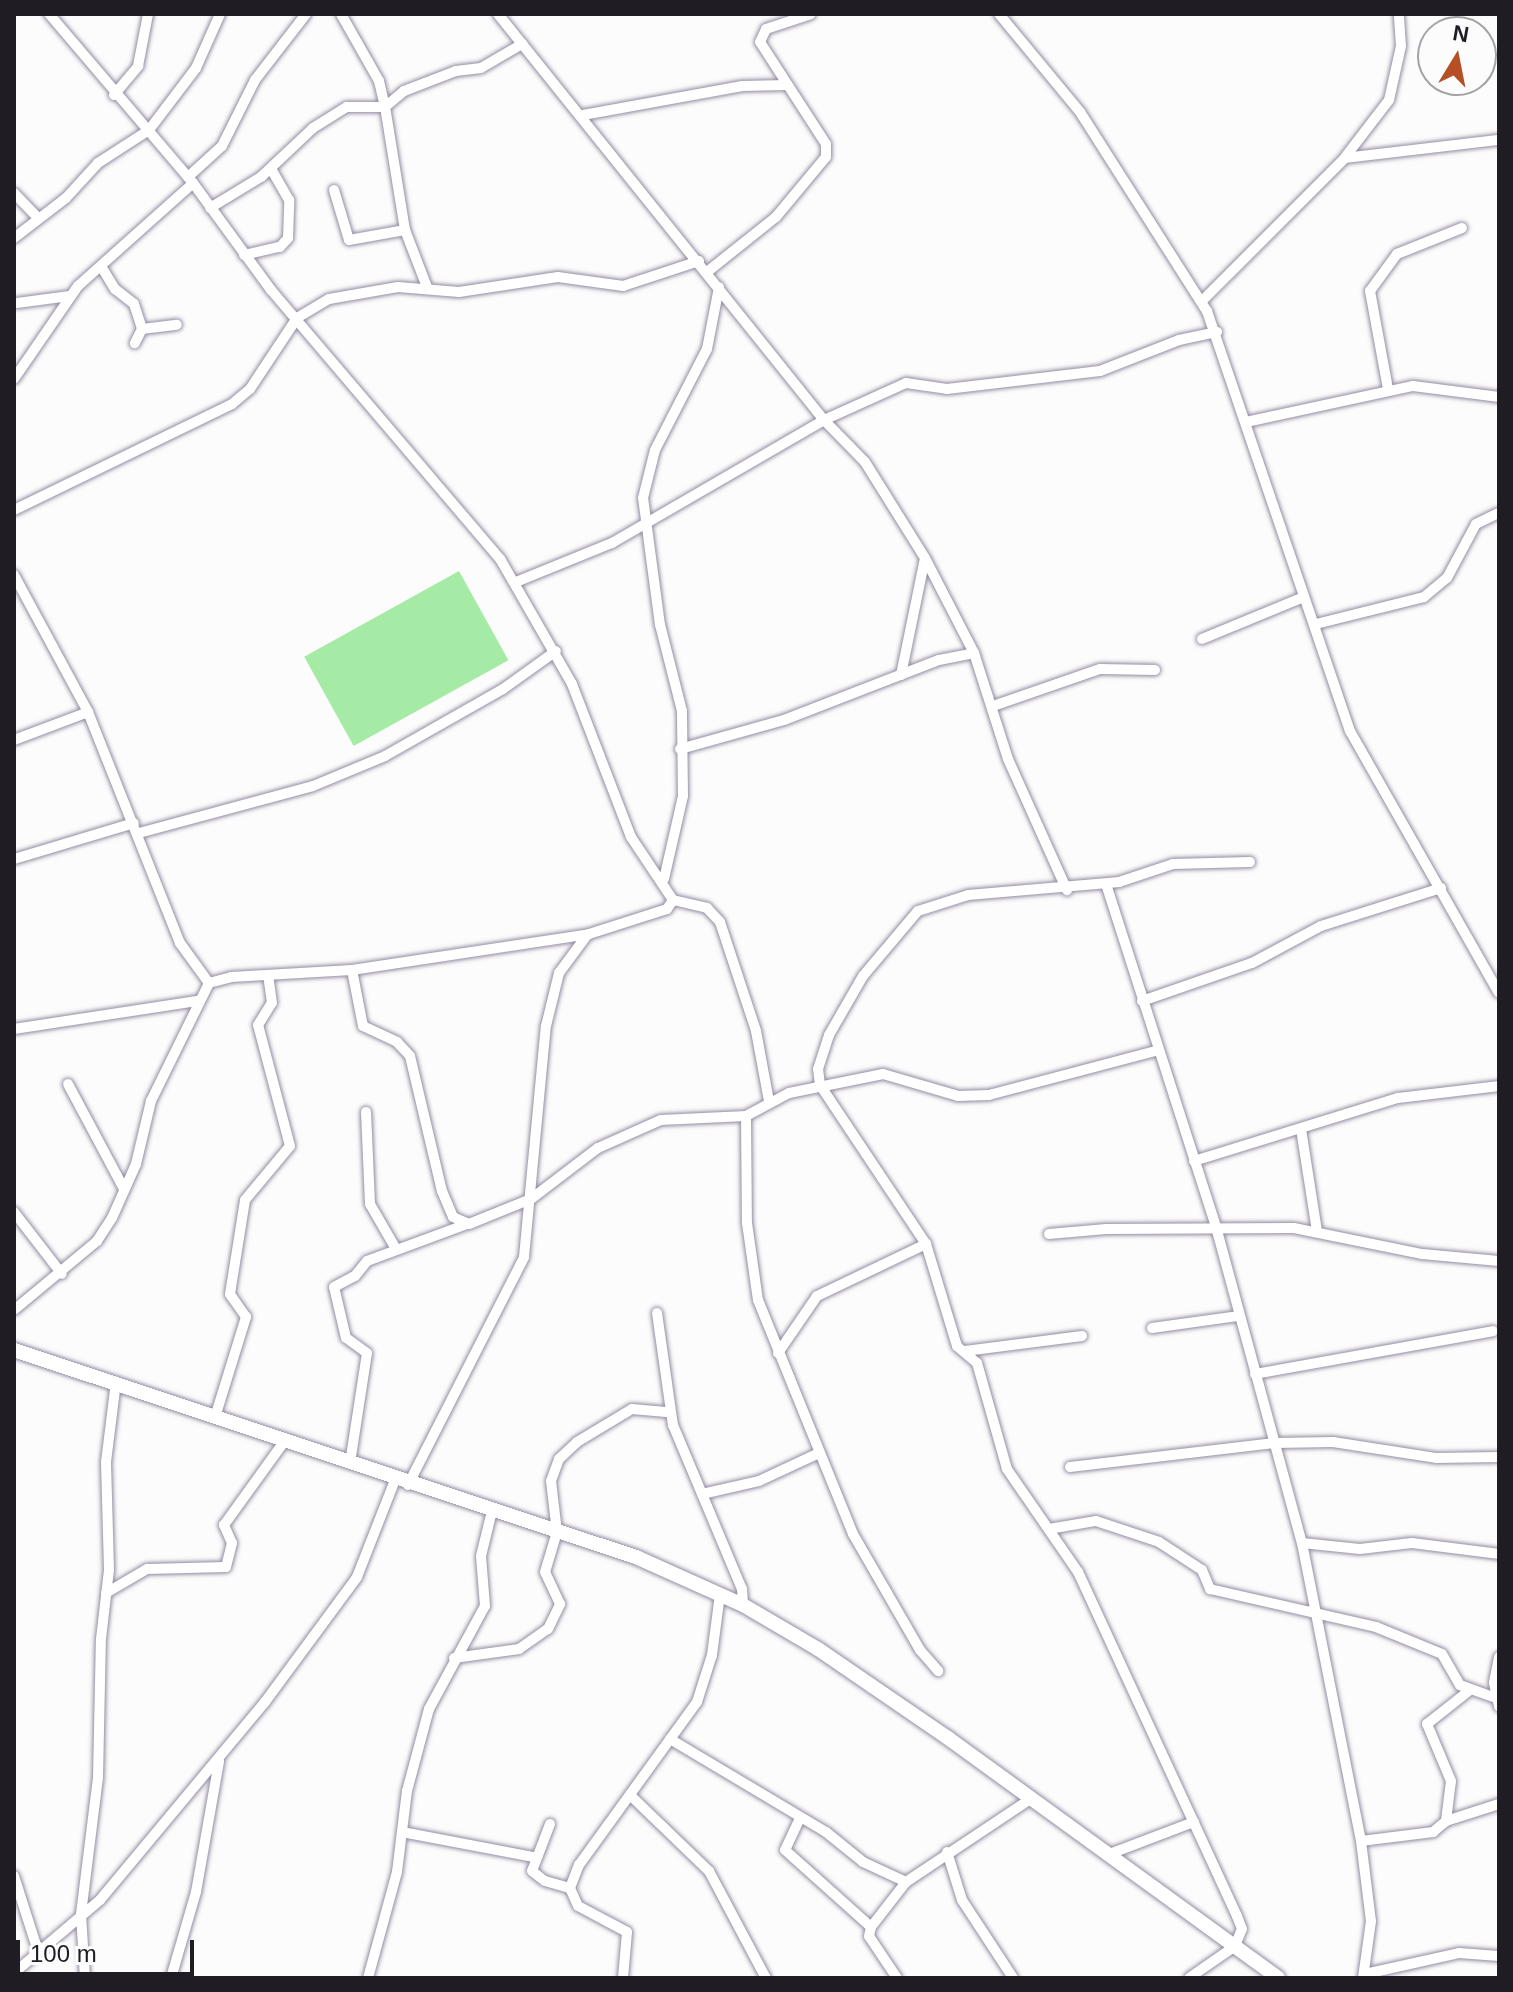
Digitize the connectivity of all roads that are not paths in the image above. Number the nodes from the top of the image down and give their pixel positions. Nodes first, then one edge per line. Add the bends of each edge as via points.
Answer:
1 (148, 14) edge
2 (220, 14) edge
3 (306, 14) edge
4 (341, 14) edge
5 (498, 14) edge
6 (811, 14) edge
7 (999, 14) edge
8 (1399, 14) edge
9 (55, 16) edge
10 (522, 44) junction
11 (786, 85) junction
12 (114, 95) junction
13 (385, 107) junction
14 (583, 115) junction
15 (149, 130) junction
16 (1499, 140) edge
17 (1345, 158) junction
18 (271, 169) junction
19 (190, 180) junction
20 (334, 190) dead end
21 (14, 193) edge
22 (210, 208) junction
23 (38, 218) junction
24 (1462, 228) dead end
25 (405, 230) junction
26 (14, 238) edge
27 (244, 255) junction
28 (699, 261) junction
29 (101, 266) junction
30 (707, 272) junction
31 (427, 287) junction
32 (719, 287) junction
33 (70, 296) junction
34 (1202, 301) junction
35 (17, 303) dead end
36 (297, 318) junction
37 (177, 325) dead end
38 (142, 329) junction
39 (1217, 332) junction
40 (135, 343) dead end
41 (14, 379) edge
42 (1388, 389) junction
43 (1499, 397) edge
44 (824, 420) junction
45 (1246, 422) junction
46 (14, 510) edge
47 (1499, 513) edge
48 (644, 525) junction
49 (925, 558) junction
50 (14, 575) edge
51 (516, 582) junction
52 (1304, 597) junction
53 (1316, 624) junction
54 (1202, 639) dead end
55 (556, 651) junction
56 (974, 653) junction
57 (1155, 670) dead end
58 (901, 675) junction
59 (993, 706) junction
60 (88, 712) junction
61 (14, 740) edge
62 (680, 749) junction
63 (137, 828) junction
64 (14, 859) edge
65 (1250, 862) dead end
66 (664, 879) junction
67 (1106, 884) junction
68 (1441, 888) junction
69 (1067, 890) junction
70 (673, 900) junction
71 (589, 934) junction
72 (352, 970) junction
73 (268, 976) junction
74 (209, 983) junction
75 (1499, 993) edge
76 (197, 1001) junction
77 (1142, 1001) junction
78 (14, 1029) edge
79 (1156, 1051) junction
80 (68, 1084) dead end
81 (820, 1085) junction
82 (1499, 1086) edge
83 (769, 1101) junction
84 (366, 1112) dead end
85 (746, 1116) junction
86 (1301, 1129) junction
87 (1194, 1161) junction
88 (124, 1189) junction
89 (531, 1199) junction
90 (14, 1212) edge
91 (469, 1224) junction
92 (1216, 1227) junction
93 (1317, 1231) junction
94 (1049, 1234) dead end
95 (926, 1244) junction
96 (396, 1249) junction
97 (1499, 1261) edge
98 (62, 1274) junction
99 (14, 1310) edge
100 (657, 1313) dead end
101 (1239, 1316) junction
102 (1152, 1328) dead end
103 (1493, 1331) dead end
104 (1082, 1336) dead end
105 (14, 1350) edge
106 (963, 1352) junction
107 (778, 1353) junction
108 (1255, 1374) junction
109 (116, 1382) junction
110 (669, 1412) junction
111 (216, 1414) junction
112 (286, 1439) junction
113 (1275, 1443) junction
114 (819, 1453) junction
115 (1499, 1457) edge
116 (350, 1463) junction
117 (1070, 1467) dead end
118 (401, 1482) junction
119 (702, 1494) junction
120 (492, 1511) junction
121 (1049, 1529) junction
122 (557, 1532) junction
123 (1302, 1543) junction
124 (1499, 1554) edge
125 (106, 1593) junction
126 (720, 1594) junction
127 (743, 1605) junction
128 (1317, 1611) junction
129 (1499, 1657) edge
130 (454, 1658) junction
131 (938, 1671) dead end
132 (1470, 1690) junction
133 (1497, 1702) edge
134 (670, 1739) junction
135 (220, 1759) junction
136 (630, 1795) junction
137 (1029, 1800) junction
138 (1499, 1804) edge
139 (800, 1818) junction
140 (1446, 1821) junction
141 (1194, 1822) junction
142 (550, 1824) dead end
143 (402, 1832) junction
144 (1361, 1841) junction
145 (947, 1852) junction
146 (1107, 1855) junction
147 (533, 1857) junction
148 (14, 1876) edge
149 (906, 1882) junction
150 (570, 1888) junction
151 (81, 1914) junction
152 (871, 1927) junction
153 (1235, 1946) junction
154 (38, 1951) junction
155 (1499, 1956) edge
156 (14, 1973) edge
157 (1364, 1976) edge
158 (85, 1978) edge
159 (171, 1978) edge
160 (368, 1978) edge
161 (623, 1978) edge
162 (766, 1978) edge
163 (897, 1978) edge
164 (1013, 1978) edge
165 (1189, 1978) edge
166 (1278, 1978) edge

1 - 12 street via 138,66
2 - 15 street via 196,68
3 - 19 street via 255,80 222,146
4 - 13 street via 379,81
5 - 10 street
6 - 11 street via 761,35 762,49
7 - 34 street via 1080,112
8 - 17 street via 1401,46 1389,100
9 - 12 street
10 - 13 street via 481,68 456,71 404,91
10 - 14 street
11 - 14 street via 742,86
11 - 30 street via 826,144 826,157 776,217
12 - 15 street
13 - 18 street via 347,107 313,128
13 - 25 street
14 - 28 street
15 - 19 street
15 - 23 street via 98,163 66,198
16 - 17 street
17 - 34 street
18 - 22 street
18 - 27 street via 289,200 288,238 280,247
19 - 22 street
19 - 29 street
20 - 25 street via 349,240
21 - 23 street
22 - 27 street
23 - 26 street
24 - 42 street via 1397,254 1370,291
25 - 31 street
27 - 36 street
28 - 30 street
28 - 31 street via 623,286 558,277 459,292
29 - 33 street
29 - 38 street via 115,289 134,304
30 - 32 street
31 - 36 street via 340,296
32 - 44 street
32 - 48 street via 707,349 655,450 643,498
33 - 35 street
33 - 41 street
34 - 39 street
36 - 46 street via 250,389 232,404
36 - 51 street via 463,510
37 - 38 street
38 - 40 street
39 - 44 street via 1179,340 1100,371 947,389 906,383
39 - 45 street
42 - 43 street via 1437,386
42 - 45 street
44 - 48 street
44 - 49 street via 865,462
45 - 52 street
47 - 53 street via 1476,524 1447,578 1424,597
48 - 51 street
48 - 62 street via 661,633 681,695
49 - 56 street
49 - 58 street
50 - 60 street
51 - 55 street
52 - 53 street
52 - 54 street
53 - 68 street via 1350,731
55 - 63 street via 503,689 385,756 313,786
55 - 66 street via 592,727 620,815 639,851
56 - 58 street
56 - 59 street
57 - 59 street via 1100,669
58 - 62 street via 784,720
59 - 69 street via 1008,759
60 - 61 street
60 - 63 street
62 - 66 street via 681,806
63 - 64 street
63 - 74 street via 180,943
65 - 67 street via 1173,864
66 - 70 street
67 - 69 street
67 - 77 street
68 - 75 street
68 - 77 street via 1321,926 1252,963
69 - 81 street via 1048,885 968,895 918,911 886,944 829,1035
70 - 71 street via 667,909
70 - 83 street via 707,908 720,922 756,1031
71 - 72 street
71 - 89 street via 559,973 546,1026
72 - 73 street
72 - 91 street via 363,1026 397,1042 410,1056 442,1191 453,1217
73 - 74 street
73 - 111 street via 272,1003 258,1025 290,1146 245,1200 230,1294 246,1317
74 - 76 street
76 - 78 street
76 - 88 street via 151,1101 136,1164
77 - 79 street
79 - 81 street via 989,1095 958,1096 883,1074
79 - 87 street
80 - 88 street
81 - 83 street
81 - 95 street
82 - 86 street via 1398,1098
83 - 85 street
84 - 96 street via 370,1204
85 - 89 street via 648,1123 574,1163
85 - 107 street via 750,1247 758,1300
86 - 87 street
86 - 93 street
87 - 92 street
88 - 98 street via 97,1241
89 - 91 street
89 - 118 street via 518,1274
90 - 98 street
91 - 96 street
92 - 93 street
92 - 94 street
92 - 101 street
93 - 97 street via 1422,1254
95 - 106 street
95 - 107 street via 817,1296
96 - 116 street via 367,1261 333,1292 346,1338 367,1353
98 - 99 street
100 - 110 street
101 - 102 street
101 - 108 street
103 - 108 street
104 - 106 street
105 - 109 street
106 - 121 street via 977,1363 1007,1469
107 - 114 street
108 - 113 street
109 - 111 street
109 - 125 street via 106,1462
110 - 119 street
110 - 122 street via 632,1409 567,1450 551,1481
111 - 112 street
112 - 116 street
112 - 125 street via 224,1525 232,1543 226,1567 147,1569
113 - 115 street via 1333,1442 1436,1458
113 - 117 street
113 - 123 street
114 - 119 street via 759,1481
114 - 131 street via 853,1534 920,1650
116 - 118 street
118 - 120 street
118 - 135 street via 357,1577
119 - 127 street via 742,1589
120 - 122 street
120 - 130 street via 481,1556 485,1606
121 - 128 street via 1085,1522 1112,1525 1182,1553 1202,1570 1210,1589
121 - 141 street via 1087,1589
122 - 126 street via 636,1557
122 - 130 street via 545,1572 560,1604 548,1629 519,1649
123 - 124 street via 1360,1549 1412,1543
123 - 128 street
125 - 151 street via 98,1778
126 - 127 street
126 - 134 street via 703,1689
127 - 137 street via 818,1649
128 - 132 street via 1442,1654 1460,1685
128 - 144 street
129 - 133 street
130 - 143 street via 434,1694 417,1747
132 - 133 street
132 - 140 street via 1427,1724 1451,1781
134 - 136 street
134 - 139 street
135 - 151 street via 100,1900
135 - 159 street via 196,1892
136 - 150 street via 579,1865
136 - 162 street via 709,1871
137 - 145 street
137 - 146 street
138 - 140 street
139 - 149 street via 863,1862
139 - 152 street via 785,1850
140 - 144 street via 1433,1832
141 - 146 street
141 - 153 street via 1242,1929
142 - 147 street
143 - 147 street
143 - 160 street
144 - 157 street via 1371,1921
145 - 149 street
145 - 164 street via 962,1900
146 - 153 street
147 - 150 street via 536,1877
148 - 154 street
149 - 152 street
150 - 161 street via 578,1906 627,1932
151 - 154 street
151 - 158 street
152 - 163 street via 869,1936
153 - 165 street
153 - 166 street
154 - 156 street
155 - 157 street via 1459,1953

